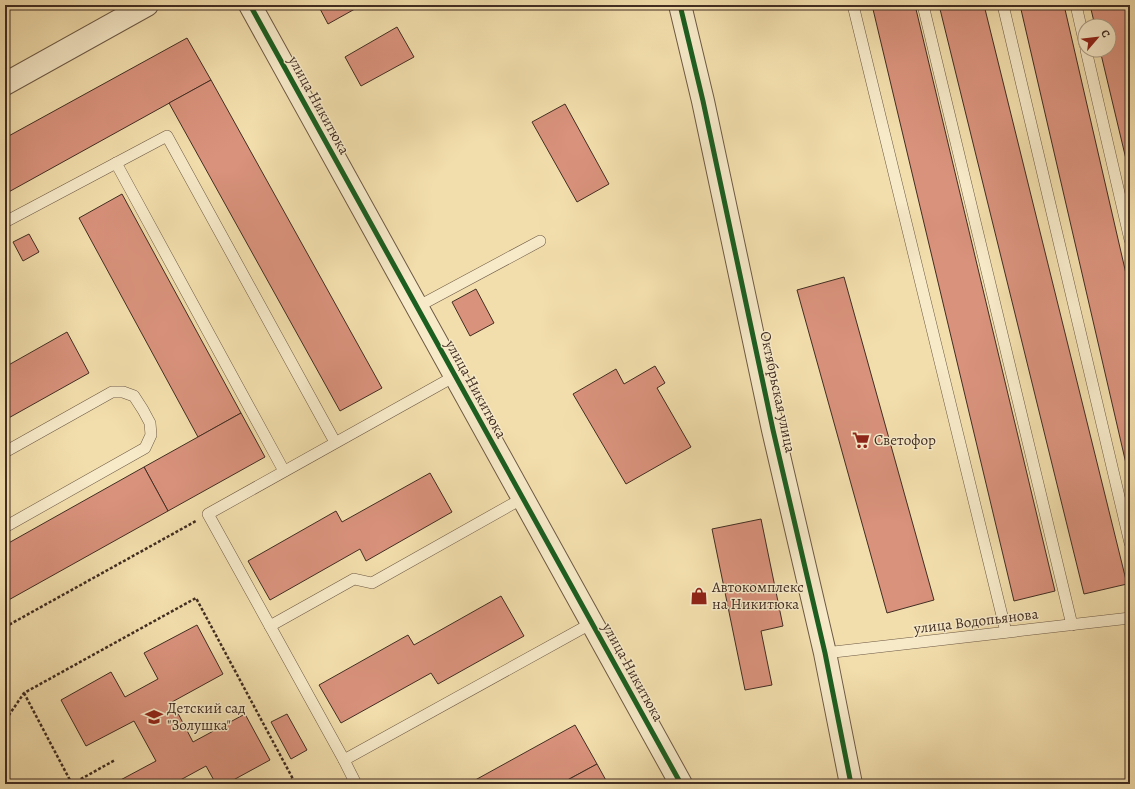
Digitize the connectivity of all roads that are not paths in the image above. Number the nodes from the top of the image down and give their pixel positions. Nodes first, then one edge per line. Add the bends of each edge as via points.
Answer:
1 (147, 5) edge
2 (250, 5) edge
3 (680, 5) edge
4 (853, 5) edge
5 (923, 5) edge
6 (1003, 5) edge
7 (1076, 5) edge
8 (1079, 18) edge
9 (1088, 58) edge
10 (5, 84) edge
11 (116, 163) junction
12 (5, 222) edge
13 (1130, 240) edge
14 (540, 241) dead end
15 (417, 307) junction
16 (455, 376) junction
17 (335, 442) junction
18 (5, 452) edge
19 (284, 471) junction
20 (523, 498) junction
21 (5, 527) edge
22 (1130, 543) edge
23 (1130, 618) edge
24 (592, 623) junction
25 (1072, 625) junction
26 (270, 626) junction
27 (1006, 632) junction
28 (825, 653) junction
29 (344, 760) junction
30 (356, 784) edge
31 (681, 784) edge
32 (851, 784) edge

1 - 10 street
2 - 15 street, улица Никитюка
3 - 28 street, Октябрьская улица via 773,430
4 - 27 lane
5 - 25 lane
6 - 22 lane
7 - 8 lane
9 - 13 lane
11 - 12 lane
11 - 17 lane via 167,136
11 - 19 lane
14 - 15 lane
15 - 16 street, улица Никитюка
16 - 17 lane
16 - 20 street, улица Никитюка
17 - 19 lane
18 - 21 lane via 112,392 134,396 150,423 150,435 145,448
19 - 26 lane via 208,514
20 - 24 street, улица Никитюка
20 - 26 lane via 372,583 354,579
23 - 25 lane, улица Водопьянова
24 - 29 lane
24 - 31 street, улица Никитюка
25 - 27 lane, улица Водопьянова
26 - 29 lane
27 - 28 lane, улица Водопьянова
28 - 32 street, Октябрьская улица
29 - 30 lane

